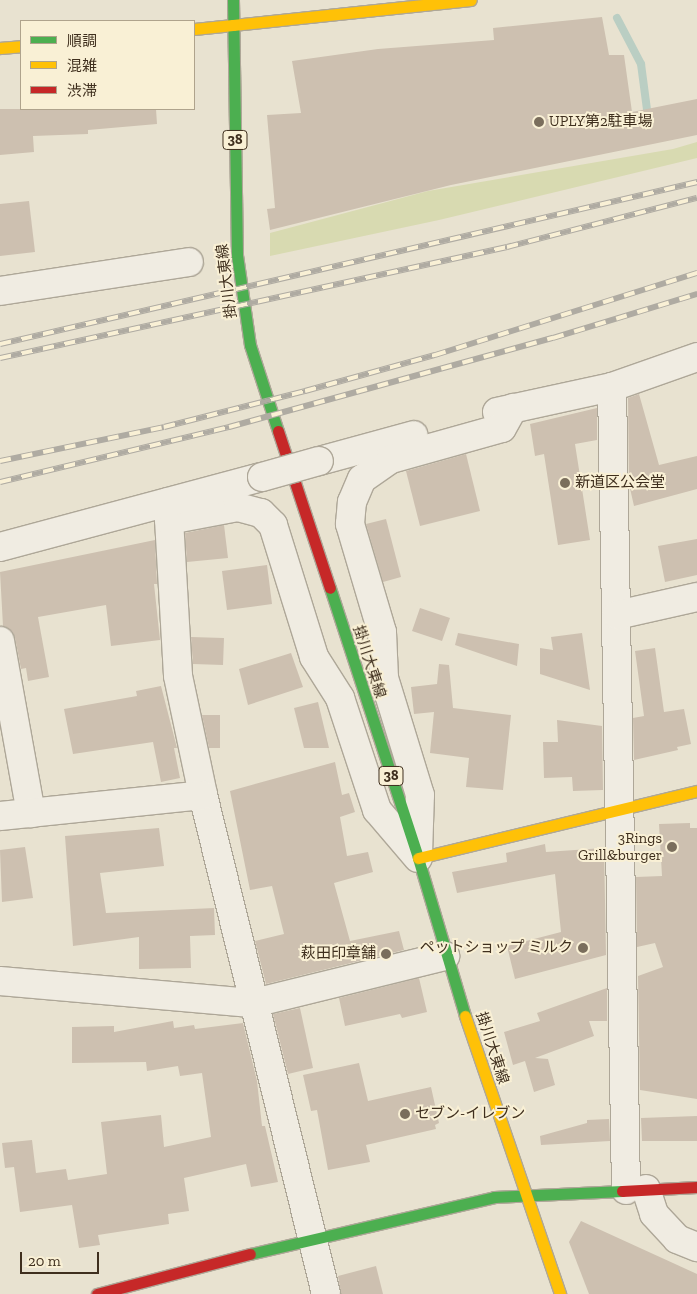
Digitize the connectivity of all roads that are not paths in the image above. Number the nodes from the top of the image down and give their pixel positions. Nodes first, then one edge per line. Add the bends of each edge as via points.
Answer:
1 (233, 0) edge
2 (471, 0) edge
3 (233, 24) junction
4 (195, 29) edge
5 (20, 46) edge
6 (0, 48) edge
7 (189, 262) dead end
8 (0, 291) edge
9 (697, 357) edge
10 (612, 388) junction
11 (513, 408) junction
12 (168, 511) junction
13 (0, 547) edge
14 (697, 597) edge
15 (617, 615) junction
16 (0, 641) edge
17 (697, 791) edge
18 (203, 795) junction
19 (617, 809) junction
20 (31, 813) junction
21 (0, 816) edge
22 (418, 858) junction
23 (446, 956) junction
24 (0, 981) edge
25 (254, 1003) junction
26 (697, 1187) edge
27 (636, 1189) junction
28 (525, 1195) junction
29 (312, 1238) junction
30 (697, 1247) edge
31 (96, 1294) edge
32 (326, 1294) edge
33 (560, 1294) edge

1 - 3 main road, 掛川大東線
2 - 3 main road
3 - 4 main road
3 - 22 main road, 掛川大東線 / 38 via 237,255 250,345
5 - 6 main road
7 - 8 street
9 - 10 street
10 - 11 street
10 - 15 street
11 - 12 street, bridge via 262,477
11 - 22 street via 502,428 391,459 362,479 352,502 350,524 382,632 384,678 420,795
12 - 13 street
12 - 18 street via 178,676
12 - 22 street via 238,507 261,513 273,525 314,657 340,698 377,810
14 - 15 street
15 - 19 street
16 - 20 street
17 - 19 main road
18 - 20 street
18 - 25 street
19 - 22 main road
19 - 27 street
20 - 21 street
22 - 23 main road, 掛川大東線 / 38
23 - 25 street
23 - 28 main road, 掛川大東線 / 38
24 - 25 street
25 - 29 street
26 - 27 main road
27 - 28 main road
27 - 30 street via 677,1239
28 - 29 main road via 494,1197
28 - 33 main road, 掛川大東線 / 38
29 - 31 main road
29 - 32 street

